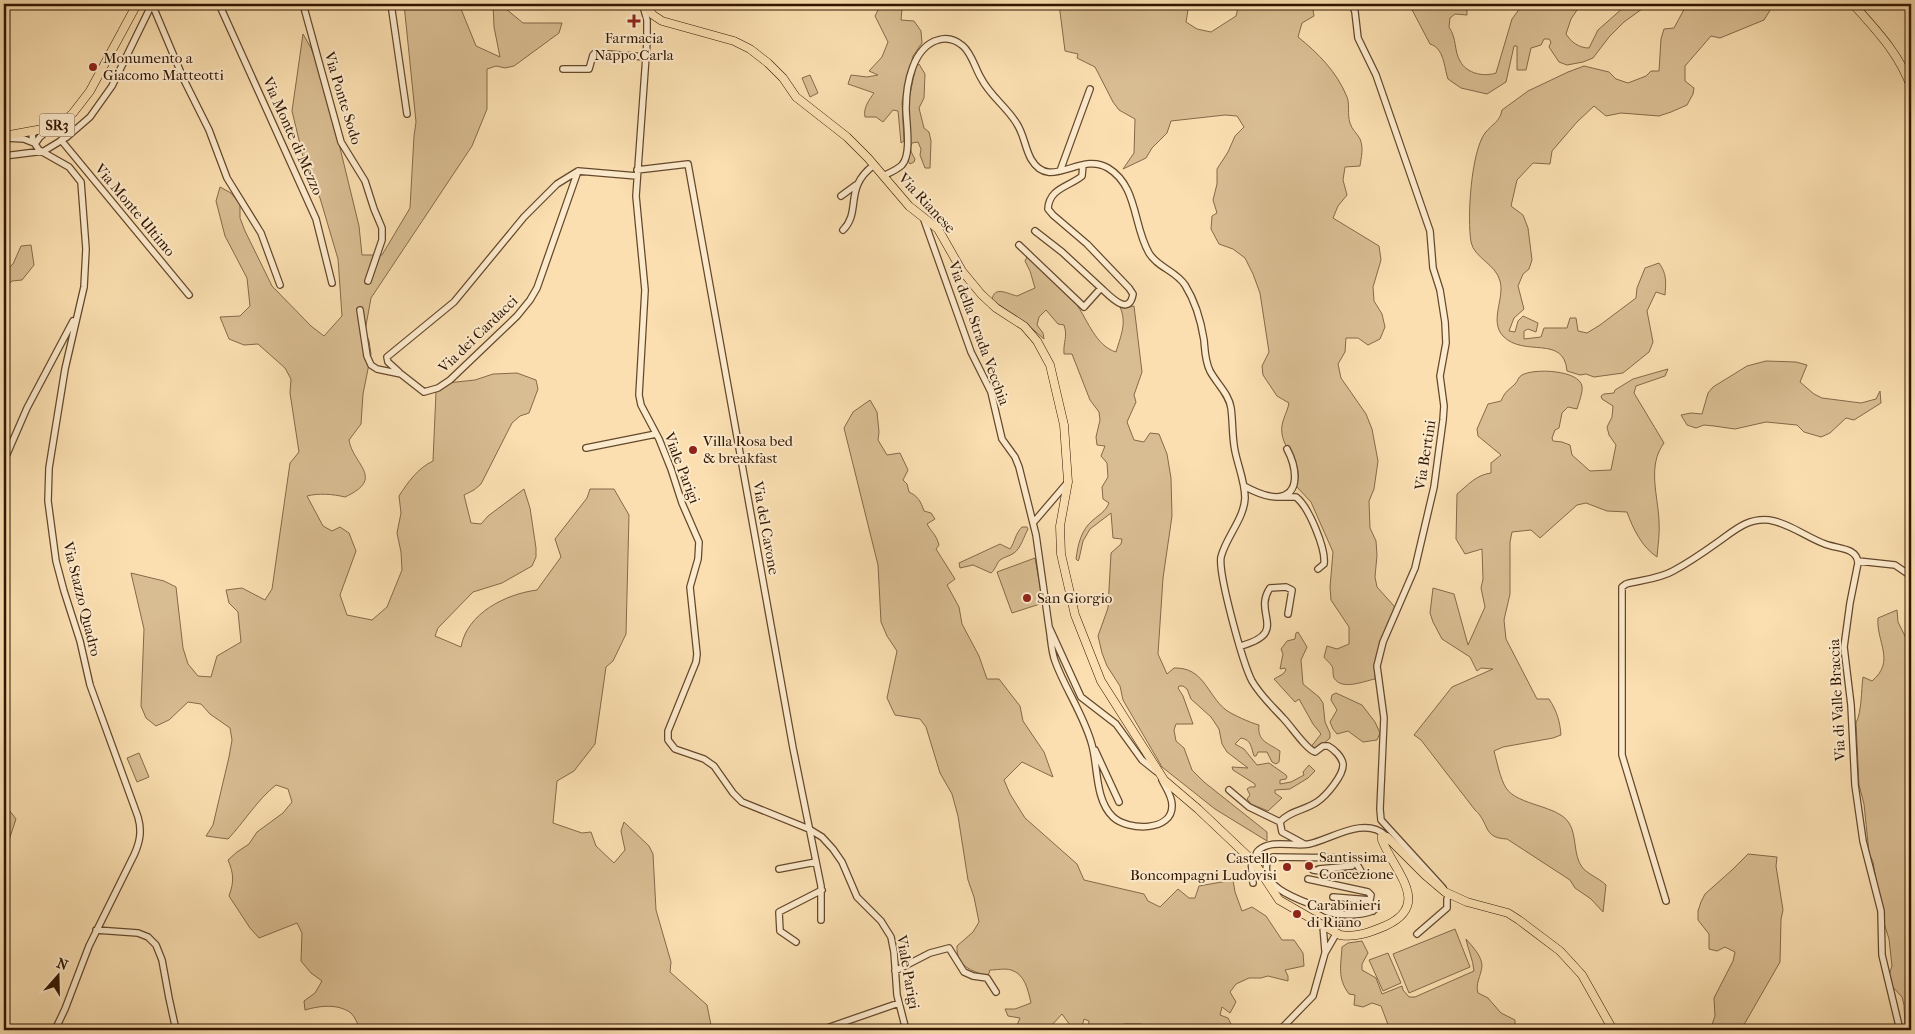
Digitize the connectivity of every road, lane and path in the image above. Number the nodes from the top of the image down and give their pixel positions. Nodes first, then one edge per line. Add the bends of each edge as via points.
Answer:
1 (137, 4) edge
2 (152, 4) edge
3 (219, 4) edge
4 (303, 4) edge
5 (391, 4) edge
6 (643, 4) edge
7 (1352, 4) edge
8 (1853, 4) edge
9 (646, 57) junction
10 (563, 69) dead end
11 (1911, 87) edge
12 (1090, 89) dead end
13 (407, 114) dead end
14 (53, 126) junction
15 (33, 132) junction
16 (4, 137) edge
17 (61, 140) junction
18 (36, 144) junction
19 (40, 152) junction
20 (4, 156) edge
21 (1082, 164) junction
22 (874, 165) junction
23 (578, 171) junction
24 (1060, 171) junction
25 (637, 173) junction
26 (883, 176) junction
27 (856, 185) junction
28 (841, 196) dead end
29 (923, 217) junction
30 (843, 230) dead end
31 (1034, 231) dead end
32 (1019, 245) dead end
33 (368, 281) dead end
34 (332, 282) dead end
35 (280, 285) dead end
36 (1101, 288) junction
37 (189, 295) dead end
38 (78, 310) junction
39 (360, 310) dead end
40 (401, 374) junction
41 (656, 434) junction
42 (586, 448) dead end
43 (1287, 450) dead end
44 (4, 461) edge
45 (1068, 482) junction
46 (1244, 486) junction
47 (1276, 497) junction
48 (1033, 524) junction
49 (1858, 561) junction
50 (1318, 569) dead end
51 (1911, 576) edge
52 (1288, 614) dead end
53 (1049, 627) junction
54 (1241, 646) junction
55 (1092, 744) junction
56 (1157, 771) junction
57 (1229, 790) dead end
58 (1119, 802) dead end
59 (1280, 822) junction
60 (809, 829) junction
61 (1386, 836) junction
62 (1304, 844) junction
63 (1251, 859) junction
64 (816, 862) junction
65 (1352, 866) dead end
66 (1260, 868) junction
67 (779, 869) dead end
68 (1308, 879) dead end
69 (1268, 880) junction
70 (1253, 883) dead end
71 (822, 890) junction
72 (1447, 893) junction
73 (1333, 897) dead end
74 (1666, 901) dead end
75 (1375, 909) dead end
76 (821, 920) dead end
77 (1323, 926) junction
78 (96, 930) junction
79 (1336, 934) junction
80 (1417, 934) dead end
81 (796, 942) dead end
82 (1326, 952) junction
83 (895, 971) junction
84 (996, 992) dead end
85 (899, 1003) junction
86 (824, 1029) dead end
87 (55, 1030) edge
88 (176, 1030) edge
89 (906, 1030) edge
90 (1280, 1030) edge
91 (1613, 1030) edge
92 (1900, 1030) edge

1 - 14 main road, SR3 via 84,100 68,119
2 - 17 street via 106,97 90,117
2 - 35 street via 184,80 210,130 226,178 261,233
3 - 34 street, Via Monte di Mezzo via 316,219
4 - 33 street, Via Ponte Sodo via 341,143 365,182 382,228 382,240
5 - 13 street
6 - 9 street, Viale Parigi via 647,22
6 - 22 main road, Via Rianese via 662,20 731,40 752,50 774,68 796,97 842,132
7 - 72 street, Via Bertini via 1358,38 1376,75 1425,213 1445,322 1446,349 1440,376 1444,415 1435,482 1415,568 1383,642 1377,666 1384,718 1381,820
8 - 11 main road via 1897,56
9 - 10 street via 595,53 589,69
9 - 25 street, Viale Parigi
12 - 24 street
14 - 15 main road, SR3
14 - 18 street
15 - 16 main road, SR3
15 - 18 street via 32,139
16 - 18 street
17 - 19 street
17 - 37 street, Via Monte Ultimo
18 - 19 street
19 - 20 street
19 - 38 street, Via Stazzo Quadro via 69,167 80,182 86,266
21 - 24 street
21 - 36 street via 1082,176 1056,192 1048,208 1098,254 1130,288 1133,297 1128,304 1121,304
21 - 46 street via 1104,166 1121,179 1130,194 1149,254 1179,278 1188,290 1200,320 1208,367 1230,405 1234,448
22 - 26 main road, Via Rianese
22 - 27 street
23 - 25 street
23 - 40 street via 540,200 452,304 389,356 387,361
23 - 40 street, Via dei Cardacci via 537,288 523,309 439,388 423,391
24 - 26 street via 1047,174 1037,167 1030,158 1017,124 985,86 966,49 945,38 926,46 915,64 906,98 905,160 900,167
25 - 41 street, Viale Parigi via 636,210 645,290 639,395
25 - 60 street, Via del Cavone via 688,164
26 - 29 main road, Via Rianese
27 - 28 street
27 - 30 street via 850,220
29 - 45 main road, Via Rianese via 941,234 962,271 978,291 1026,328 1043,350 1063,415
29 - 48 street, Via della Strada Vecchia via 971,352 991,392 1002,439 1018,462
31 - 36 street
32 - 36 street via 1084,307
38 - 44 street via 27,408
38 - 78 street, Via Stazzo Quadro via 50,460 49,505 60,580 79,636 90,685 141,830 134,855
39 - 40 street, Via dei Cardacci via 370,364 377,369
41 - 42 street
41 - 60 street, Viale Parigi via 699,547 690,587 696,662 671,723 668,740 675,749 712,764 742,802
43 - 47 street via 1295,466 1295,481 1288,492
45 - 48 street
45 - 56 main road, Via Rianese via 1060,536 1076,620 1103,686
46 - 47 street
46 - 54 street via 1244,504 1224,549 1221,564
47 - 50 street via 1296,497 1306,509 1323,553 1324,564
48 - 53 street, Via della Strada Vecchia
49 - 51 street via 1896,565
49 - 74 street via 1850,551 1821,542 1784,524 1771,520 1755,521 1738,526 1673,572 1622,587 1622,752
49 - 92 street, Via di Valle Braccia via 1844,647 1855,786 1863,841 1881,908 1882,955
52 - 54 street via 1292,590 1288,587 1270,588 1266,600 1265,634 1257,641
53 - 55 street via 1055,661
53 - 56 street, Via della Strada Vecchia via 1080,695 1116,724 1142,760
54 - 59 street via 1256,687 1308,749 1315,752 1323,746 1330,746 1343,764 1336,781 1320,800
55 - 56 street via 1106,806 1113,817 1125,825 1153,826 1170,814 1171,800
55 - 58 street
56 - 63 main road, Via Rianese
57 - 59 street via 1249,808
59 - 62 street via 1284,833
60 - 64 street
60 - 83 street, Viale Parigi via 837,853 858,898 887,928 893,944
61 - 62 street via 1374,829 1354,829
61 - 72 main road
61 - 79 main road via 1382,836 1382,842 1406,889 1406,910 1399,918 1374,931 1351,936
62 - 66 street via 1275,844 1261,849 1256,857
63 - 66 main road, Via Rianese
63 - 70 street
64 - 67 street
64 - 71 street
65 - 69 street via 1311,871 1362,875 1355,861 1348,858 1274,857 1266,864
66 - 69 main road, Via Rianese
68 - 73 street via 1370,896
69 - 75 street via 1291,896 1336,914
69 - 77 main road, Via Rianese via 1279,900
71 - 76 street
71 - 81 street via 779,912 780,931
72 - 80 street via 1447,908
72 - 91 main road via 1508,913 1555,947 1578,970
77 - 79 main road, Via Rianese
77 - 82 street
78 - 87 street, Via Stazzo Quadro
78 - 88 street via 138,932 156,945
79 - 82 street
82 - 90 street via 1313,996
83 - 84 street via 930,952 948,948 964,972 988,978
83 - 85 street, Viale Parigi
85 - 86 street
85 - 89 street, Viale Parigi

